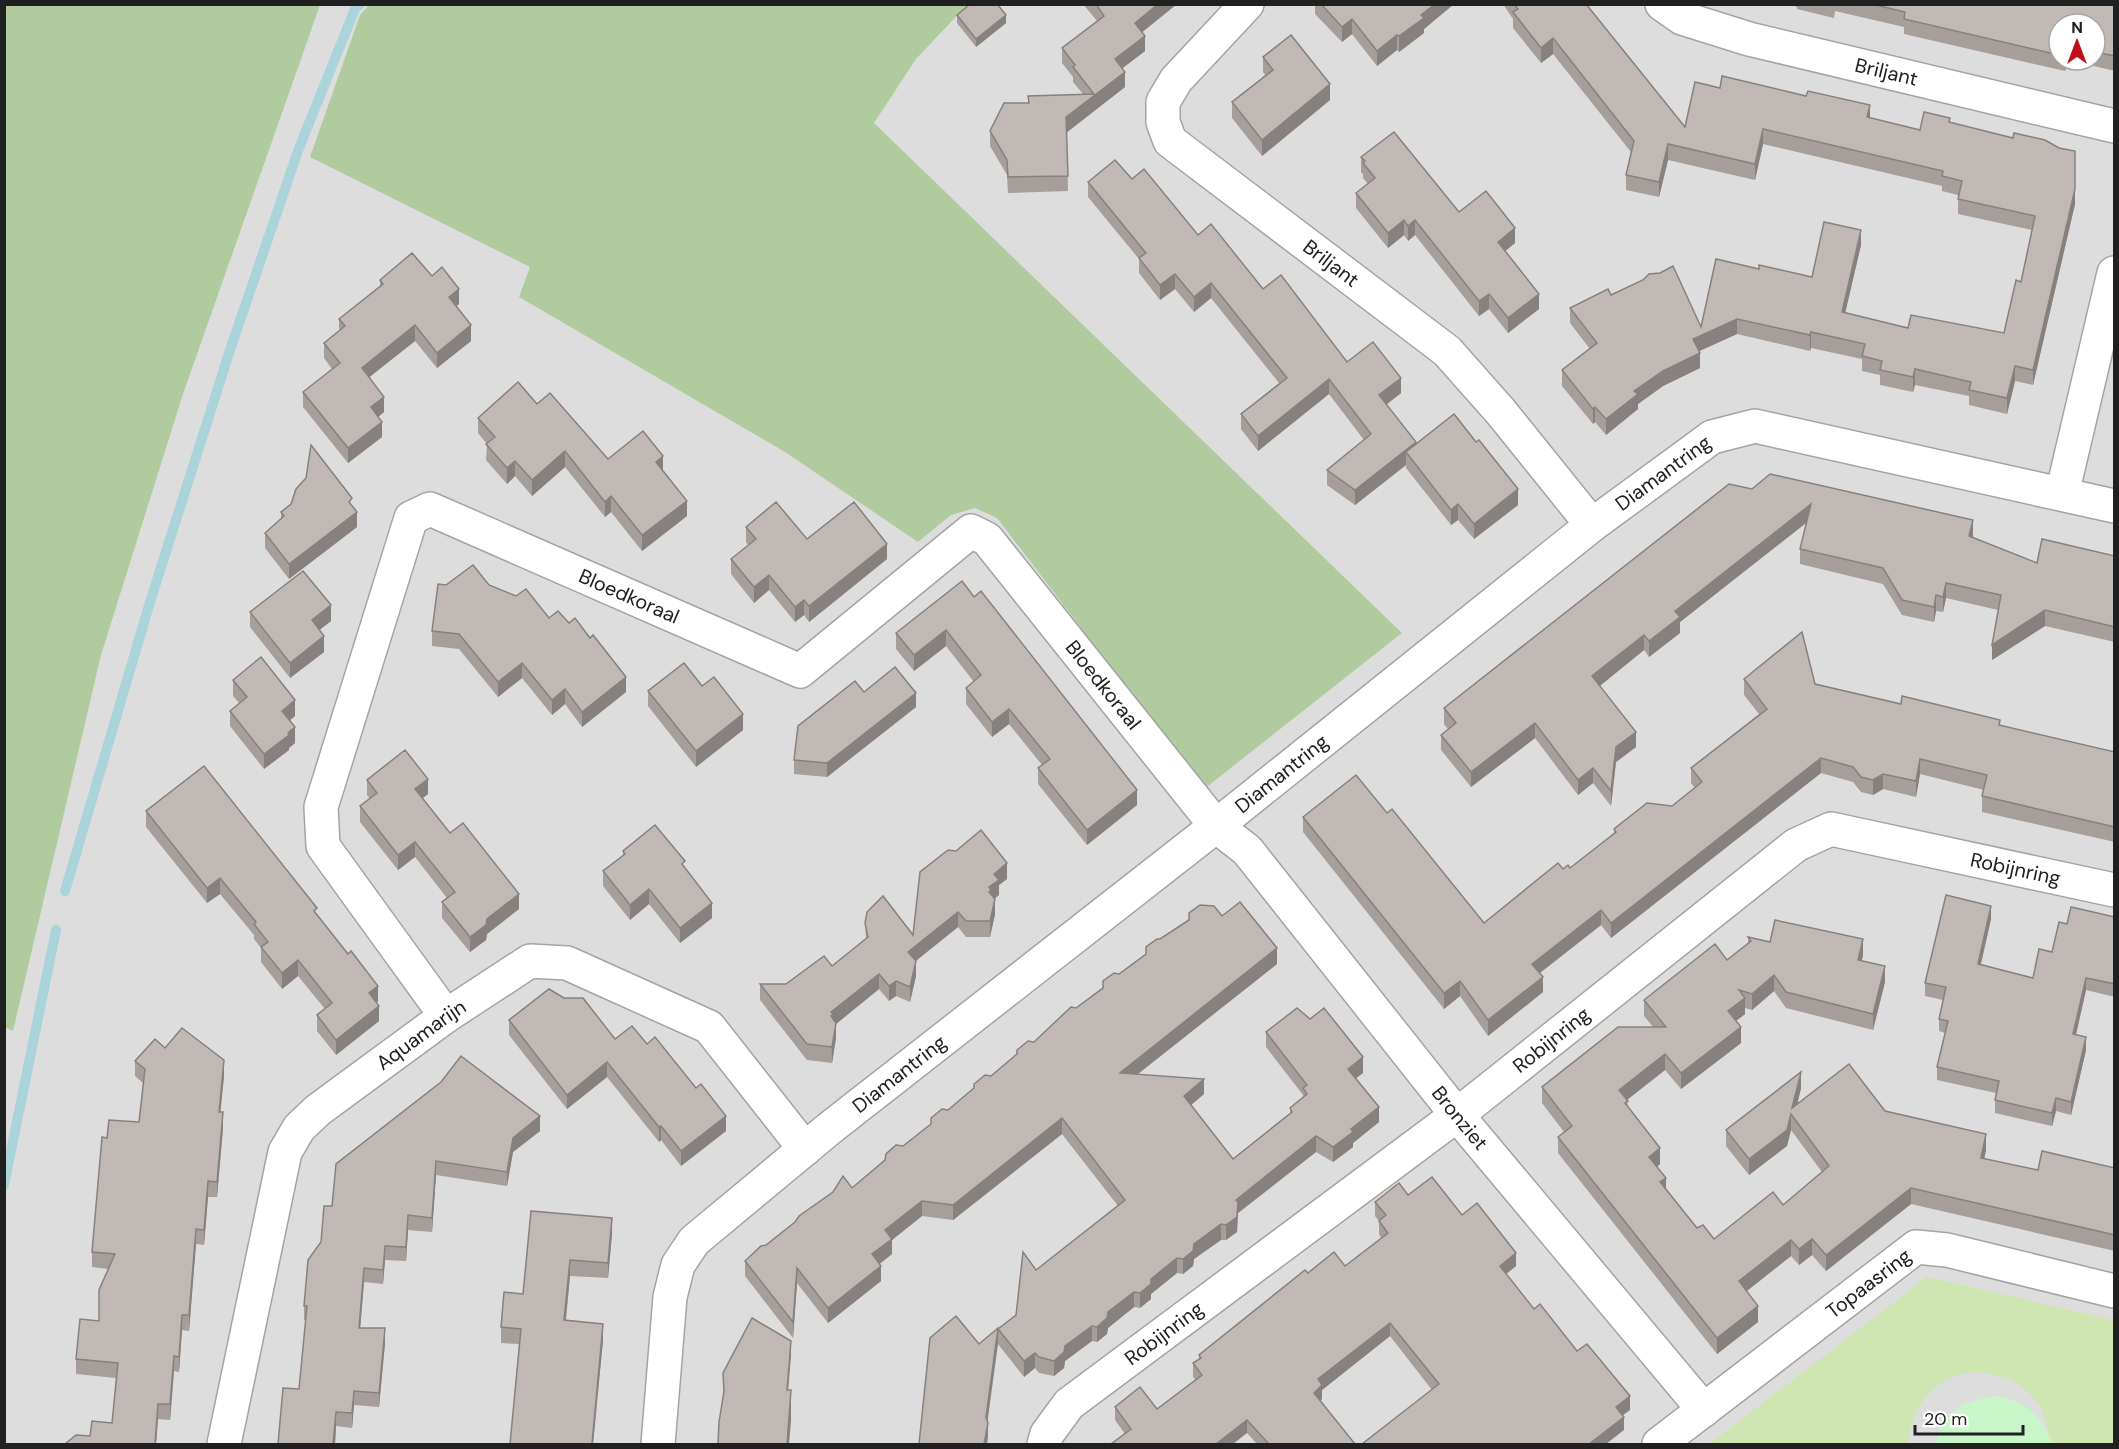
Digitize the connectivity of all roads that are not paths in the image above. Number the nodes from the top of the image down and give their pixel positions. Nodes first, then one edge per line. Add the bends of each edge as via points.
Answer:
1 (1246, 4) edge
2 (1662, 4) edge
3 (2115, 126) edge
4 (2115, 273) edge
5 (2062, 494) junction
6 (2115, 506) edge
7 (1592, 525) junction
8 (1216, 826) junction
9 (2115, 890) edge
10 (446, 1016) junction
11 (1457, 1115) junction
12 (805, 1149) junction
13 (2115, 1291) edge
14 (1704, 1410) junction
15 (1048, 1441) edge
16 (224, 1444) edge
17 (658, 1444) edge
18 (1659, 1444) edge

1 - 7 street, Briljant via 1176,80 1163,102 1162,122 1170,141 1447,351 1502,412
2 - 3 street, Briljant via 1682,18 1749,39
4 - 5 street
5 - 6 street, Diamantring
5 - 7 street, Diamantring via 1755,426 1712,437
7 - 8 street, Diamantring
8 - 10 street, Bloedkoraal via 987,539 971,531 800,671 430,509 411,518 321,807 323,846
8 - 11 street, Bronziet via 1247,850
8 - 12 street, Diamantring
9 - 11 street, Robijnring via 1832,829 1796,845
10 - 12 street, Aquamarijn via 530,961 567,963 709,1027
10 - 16 street, Aquamarijn via 318,1110 299,1128 285,1152
11 - 14 street, Bronziet
11 - 15 street, Robijnring via 1069,1404
12 - 17 street, Diamantring via 693,1241 678,1265 670,1297
13 - 14 street, Topaasring via 1947,1250 1916,1247
14 - 18 street, Topaasring

